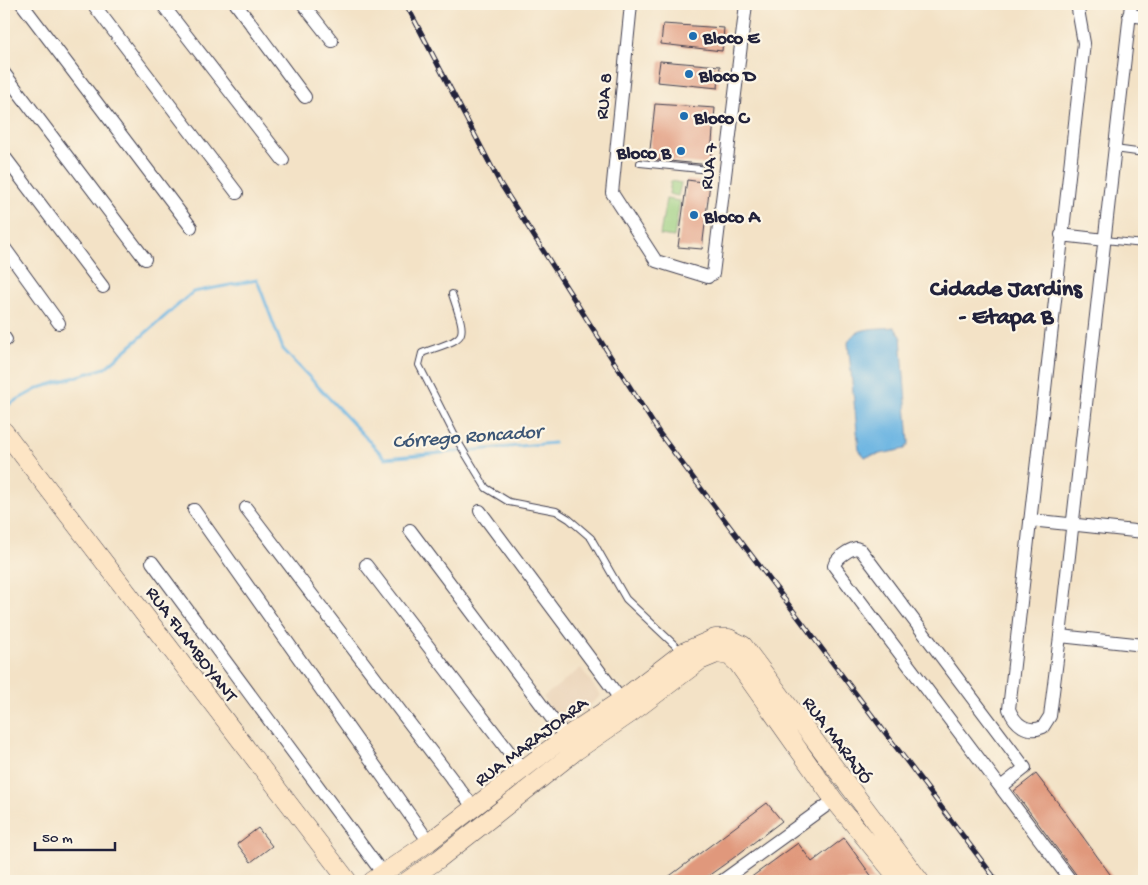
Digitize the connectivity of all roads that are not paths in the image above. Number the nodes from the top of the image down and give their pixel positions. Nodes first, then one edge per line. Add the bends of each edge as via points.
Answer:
1 (22, 4) edge
2 (93, 4) edge
3 (162, 4) edge
4 (236, 4) edge
5 (303, 4) edge
6 (631, 4) edge
7 (746, 4) edge
8 (1077, 4) edge
9 (1130, 10) edge
10 (1144, 17) edge
11 (332, 41) dead end
12 (4, 73) edge
13 (305, 97) dead end
14 (1115, 149) junction
15 (1144, 153) edge
16 (4, 156) edge
17 (283, 160) dead end
18 (640, 163) dead end
19 (700, 169) dead end
20 (237, 193) dead end
21 (192, 227) dead end
22 (1061, 235) junction
23 (1105, 240) junction
24 (1144, 244) edge
25 (4, 247) edge
26 (145, 259) dead end
27 (710, 276) joint
28 (104, 287) dead end
29 (452, 294) dead end
30 (59, 323) dead end
31 (4, 431) edge
32 (246, 508) dead end
33 (194, 510) dead end
34 (480, 511) dead end
35 (1030, 520) junction
36 (1072, 525) junction
37 (410, 530) dead end
38 (1144, 532) edge
39 (152, 562) dead end
40 (366, 565) dead end
41 (1060, 636) junction
42 (1144, 645) edge
43 (716, 646) junction
44 (683, 652) junction
45 (621, 700) junction
46 (571, 744) junction
47 (523, 770) junction
48 (1001, 787) junction
49 (834, 800) junction
50 (474, 808) junction
51 (875, 835) junction
52 (429, 842) junction
53 (377, 878) edge
54 (348, 881) edge
55 (407, 881) edge
56 (722, 881) edge
57 (900, 881) edge
58 (920, 881) edge
59 (1071, 881) edge

1 - 21 street
2 - 20 street
3 - 17 street
4 - 13 street
5 - 11 street
6 - 27 street, RUA 8 via 612,193 656,261
7 - 27 street, RUA 7
8 - 22 street via 1084,43
9 - 10 street
9 - 14 street
12 - 26 street
14 - 15 lane
14 - 23 street
16 - 28 street
18 - 19 lane
22 - 23 street
22 - 35 street
23 - 24 lane
23 - 36 street
25 - 30 street
29 - 44 lane via 463,333 459,339 422,352 419,365 457,440 486,488 509,502 556,511 569,519 591,538 626,599
31 - 54 street, RUA FLAMBOYANT
32 - 50 street
33 - 52 street
34 - 45 street
35 - 36 street
35 - 41 street via 1009,710 1018,724 1028,730 1043,727 1050,716
36 - 38 street
36 - 41 street
37 - 46 street
39 - 53 street
40 - 47 street
41 - 42 street
43 - 44 street, RUA MARAJOARA
43 - 46 street, RUA MARAJOARA via 630,714
43 - 49 street, RUA MARAJÓ via 738,664
43 - 51 street, RUA MARAJÓ via 729,638 743,645
44 - 45 street, RUA MARAJOARA
45 - 46 street, RUA MARAJOARA
46 - 47 street, RUA MARAJOARA
46 - 55 street, RUA MARAJOARA via 439,859
47 - 50 street, RUA MARAJOARA
48 - 48 street via 1025,768 861,550 851,549 834,566
48 - 59 street
49 - 51 street, RUA MARAJÓ
49 - 56 street
50 - 52 street, RUA MARAJOARA
51 - 57 street, RUA MARAJÓ
51 - 58 street, RUA MARAJÓ
52 - 53 street, RUA MARAJOARA

